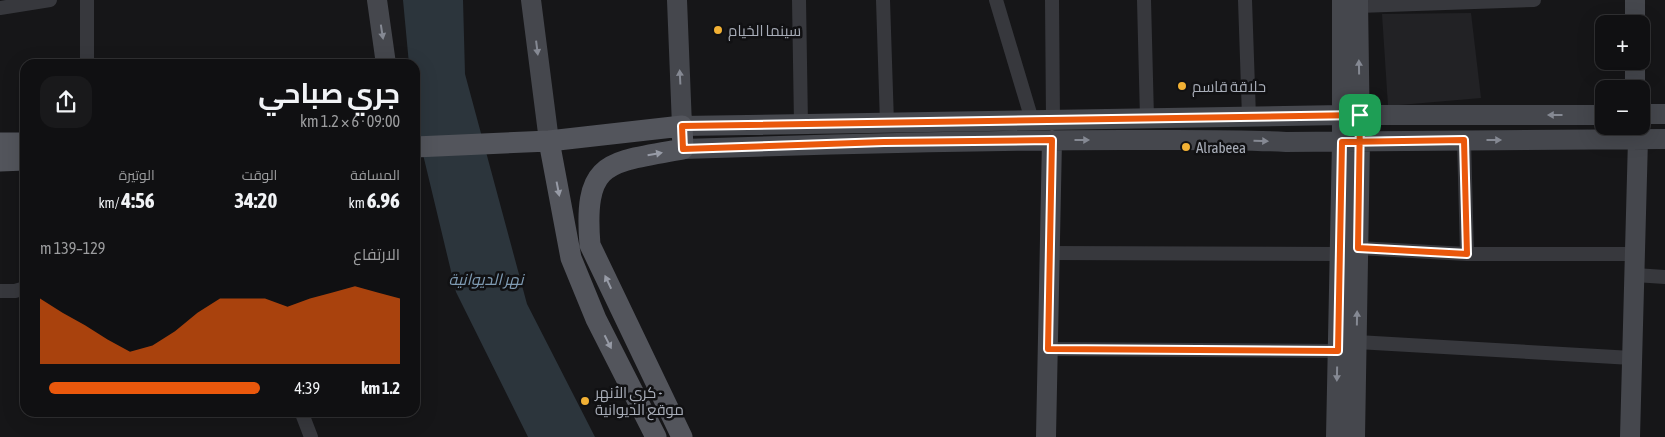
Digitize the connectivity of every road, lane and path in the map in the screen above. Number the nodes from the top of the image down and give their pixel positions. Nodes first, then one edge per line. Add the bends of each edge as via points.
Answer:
1 (50, 0) edge
2 (87, 0) edge
3 (377, 0) edge
4 (531, 0) edge
5 (677, 0) edge
6 (799, 0) edge
7 (883, 0) edge
8 (996, 0) edge
9 (1052, 0) edge
10 (1144, 0) edge
11 (1245, 0) edge
12 (1534, 0) edge
13 (1635, 0) edge
14 (1353, 2) edge
15 (0, 8) edge
16 (1635, 15) edge
17 (87, 59) edge
18 (385, 59) edge
19 (1650, 114) edge
20 (1665, 114) edge
21 (1351, 115) junction
22 (1595, 115) edge
23 (1249, 117) junction
24 (1147, 118) junction
25 (1032, 120) junction
26 (1053, 120) junction
27 (887, 123) junction
28 (801, 124) junction
29 (682, 126) junction
30 (1638, 139) junction
31 (1665, 139) edge
32 (1052, 140) junction
33 (1464, 140) junction
34 (548, 141) junction
35 (1351, 141) junction
36 (0, 143) edge
37 (20, 143) edge
38 (420, 147) edge
39 (683, 149) junction
40 (20, 160) edge
41 (0, 161) edge
42 (1349, 251) junction
43 (1050, 253) junction
44 (1467, 254) junction
45 (1636, 254) junction
46 (1635, 275) junction
47 (1665, 277) edge
48 (20, 290) edge
49 (0, 291) edge
50 (1357, 342) junction
51 (1048, 349) junction
52 (1338, 351) junction
53 (1632, 358) junction
54 (303, 417) edge
55 (679, 431) edge
56 (656, 436) edge
57 (311, 437) edge
58 (1046, 437) edge
59 (1336, 437) edge
60 (1355, 437) edge
61 (1630, 437) edge

1 - 15 street
2 - 17 street
3 -> 18 main road
4 -> 34 main road
29 -> 5 main road
6 - 28 street
7 - 27 street
8 - 25 street
9 - 26 street
10 - 24 street
11 - 23 street
12 - 14 street
13 - 16 main road
14 - 21 main road
19 - 20 main road
22 -> 21 main road
21 - 23 main road
21 - 35 main road
23 - 24 main road
24 - 26 main road
25 - 26 main road
25 - 27 main road
27 - 28 main road
28 - 29 main road
29 - 34 main road
29 - 39 main road
30 - 31 main road
33 -> 30 main road
30 - 45 main road
32 -> 35 main road
32 - 39 main road
32 - 43 main road
33 - 35 main road
33 - 44 street
34 - 38 main road
34 -> 56 main road via 571,258 596,319
35 - 42 main road
36 - 37 main road
55 -> 39 main road via 590,245 588,218 594,183 603,171 626,160
40 - 41 main road
42 - 43 street
42 - 44 street
50 -> 42 main road
42 - 52 main road
43 - 51 main road
44 - 45 street
45 - 46 main road
46 - 47 street
46 - 53 main road
48 - 49 street
50 - 53 street
50 - 60 main road
51 - 52 street
51 - 58 main road
52 -> 59 main road
53 - 61 main road
54 - 57 street
55 - 56 main road

